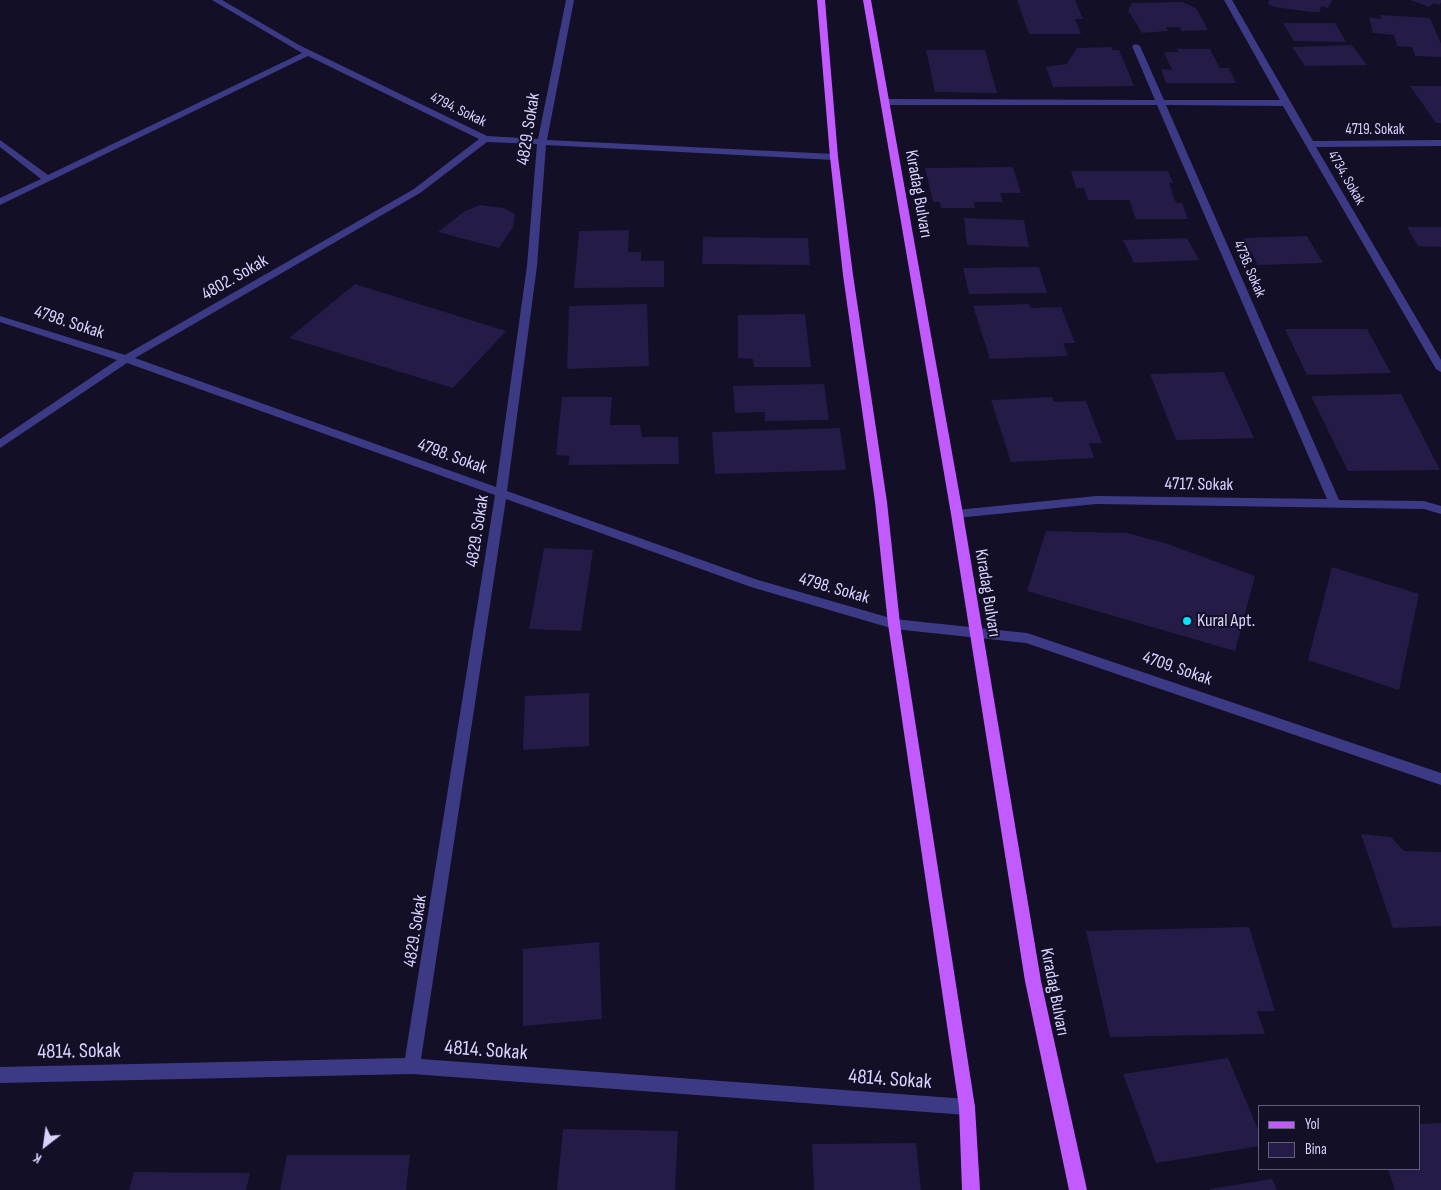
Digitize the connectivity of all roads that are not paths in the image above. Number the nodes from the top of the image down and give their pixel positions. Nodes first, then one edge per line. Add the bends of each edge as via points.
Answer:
1 (216, 0) edge
2 (570, 0) edge
3 (821, 0) edge
4 (868, 0) edge
5 (1228, 0) edge
6 (1136, 46) dead end
7 (308, 53) junction
8 (886, 102) junction
9 (1286, 103) junction
10 (1161, 104) junction
11 (485, 139) junction
12 (542, 142) junction
13 (0, 143) edge
14 (1441, 143) edge
15 (1310, 144) junction
16 (834, 157) junction
17 (47, 179) junction
18 (0, 202) edge
19 (0, 319) edge
20 (126, 359) junction
21 (1441, 368) edge
22 (0, 444) edge
23 (502, 494) junction
24 (1335, 504) junction
25 (1441, 510) edge
26 (957, 514) junction
27 (894, 624) junction
28 (976, 633) junction
29 (1441, 779) edge
30 (412, 1066) junction
31 (0, 1075) edge
32 (967, 1107) junction
33 (971, 1190) edge
34 (1078, 1190) edge

1 - 7 street, 4794. Sokak
2 - 12 street, 4829. Sokak
3 - 16 main road
4 - 8 main road, Kıradag Bulvarı
5 - 9 street, 4734. Sokak
6 - 10 street, 4736. Sokak
7 - 11 street, 4794. Sokak
7 - 17 street
8 - 10 street
8 - 26 main road, Kıradag Bulvarı via 896,175
9 - 10 street
9 - 15 street, 4734. Sokak
10 - 24 street, 4736. Sokak
11 - 12 street, 4794. Sokak
11 - 20 street, 4802. Sokak via 417,191
12 - 16 street, 4794. Sokak
12 - 23 street, 4829. Sokak via 532,266
13 - 17 street
14 - 15 street, 4719. Sokak
15 - 21 street, 4734. Sokak
16 - 27 main road via 881,502
17 - 18 street
19 - 20 street, 4798. Sokak
20 - 22 street, 4802. Sokak
20 - 23 street, 4798. Sokak
23 - 27 street, 4798. Sokak via 755,584
23 - 30 street, 4829. Sokak
24 - 25 street, 4717. Sokak via 1424,505
24 - 26 street, 4717. Sokak via 1096,500
26 - 28 main road, Kıradag Bulvarı
27 - 28 street, 4709. Sokak
27 - 32 main road
28 - 29 street, 4709. Sokak via 1026,638
28 - 34 main road, Kıradag Bulvarı via 1033,981
30 - 31 street, 4814. Sokak
30 - 32 street, 4814. Sokak
32 - 33 main road

